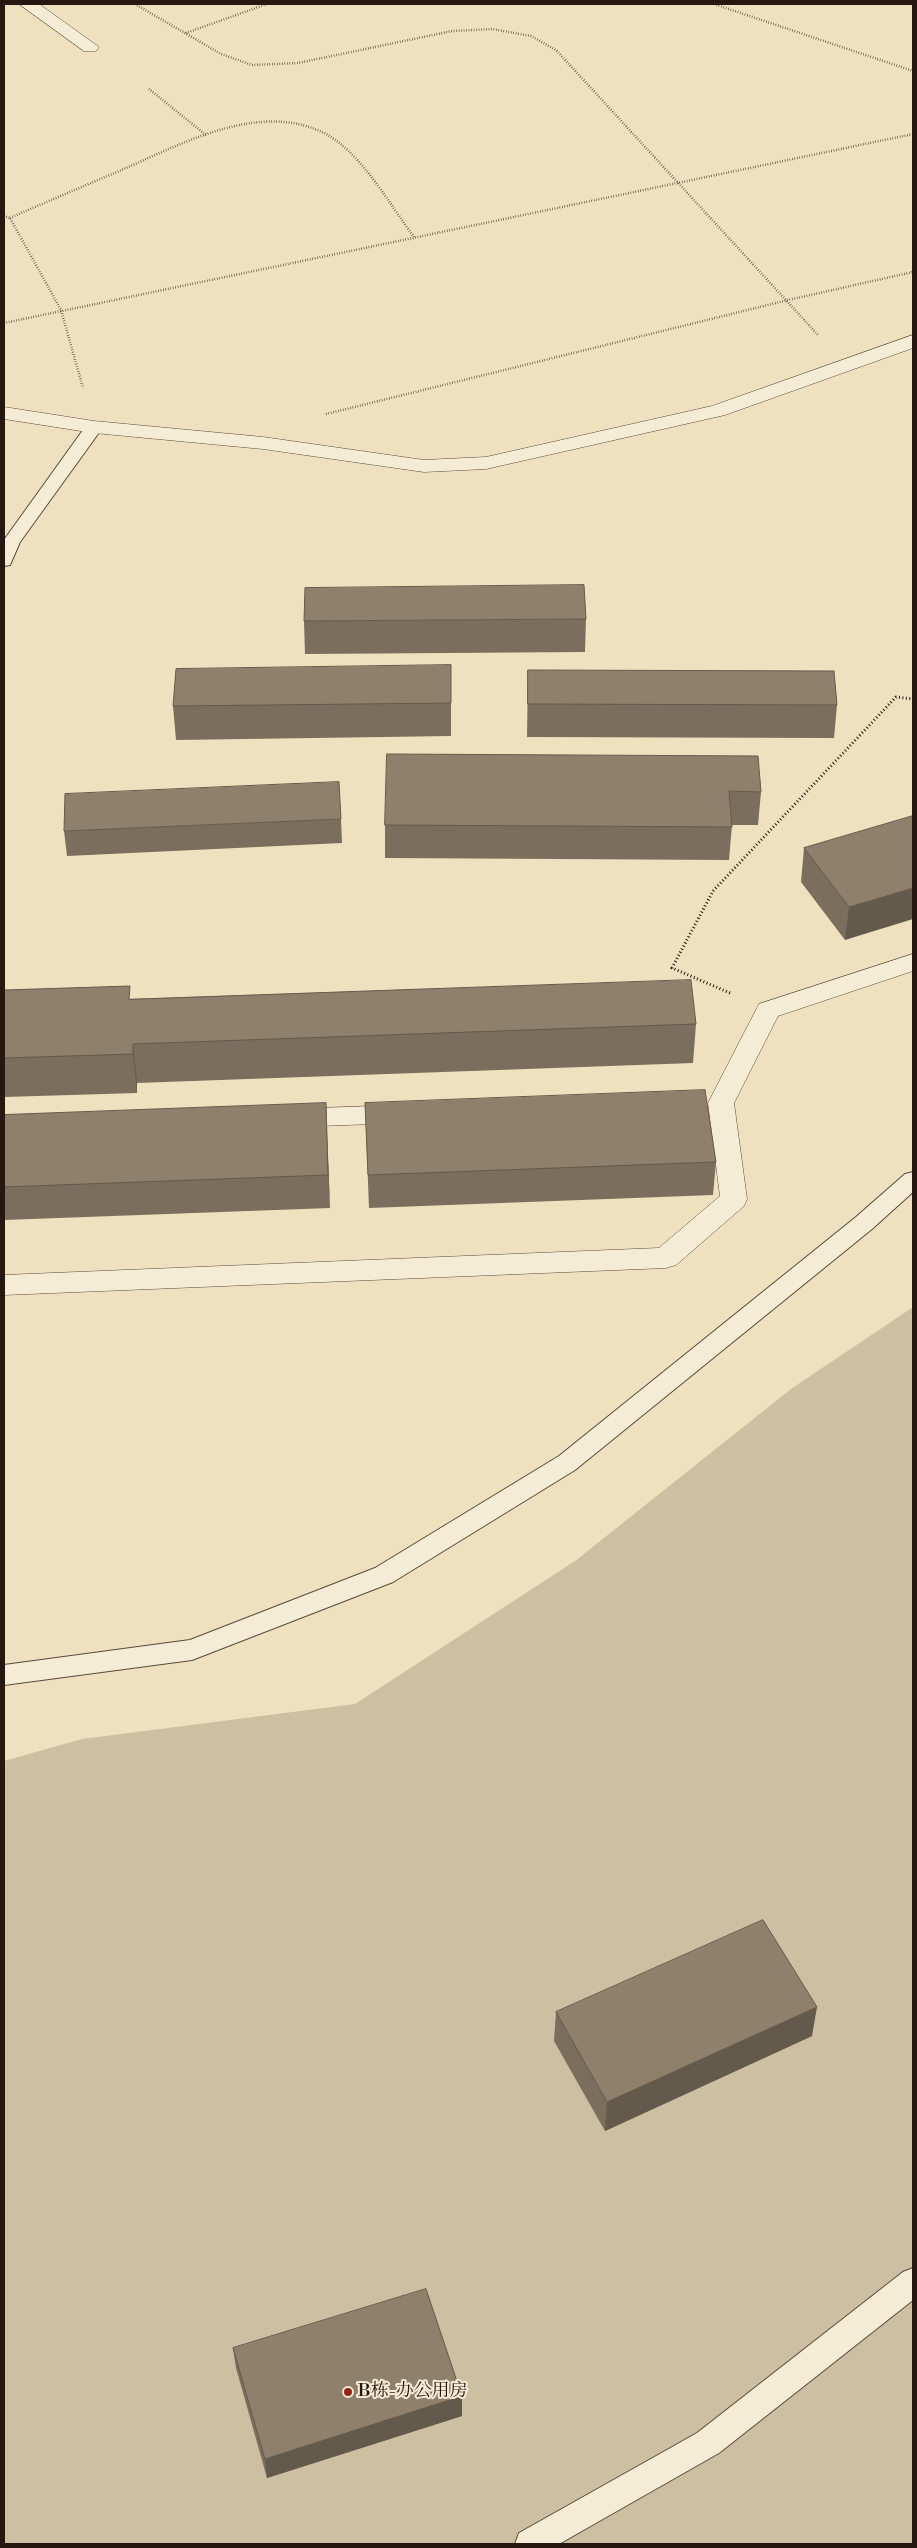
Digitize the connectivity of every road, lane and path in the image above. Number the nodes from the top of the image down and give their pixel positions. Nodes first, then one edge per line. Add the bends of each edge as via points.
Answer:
1 (28, 4) edge
2 (135, 4) edge
3 (267, 4) edge
4 (714, 4) edge
5 (186, 33) junction
6 (90, 48) dead end
7 (913, 71) edge
8 (149, 89) dead end
9 (913, 134) edge
10 (206, 135) junction
11 (678, 182) junction
12 (4, 216) edge
13 (10, 218) junction
14 (414, 237) junction
15 (913, 272) edge
16 (788, 300) junction
17 (60, 310) junction
18 (4, 323) edge
19 (913, 341) edge
20 (845, 366) junction
21 (4, 413) edge
22 (94, 427) junction
23 (263, 443) junction
24 (4, 562) edge
25 (913, 699) edge
26 (913, 962) edge
27 (768, 1010) junction
28 (422, 1113) edge
29 (263, 1119) edge
30 (913, 1180) edge
31 (913, 1201) edge
32 (864, 1223) junction
33 (4, 1285) edge
34 (4, 1675) edge
35 (913, 2282) edge
36 (530, 2544) edge

1 - 6 street
2 - 5 path
3 - 5 path
4 - 7 path
5 - 11 path via 221,54 252,65 298,62 452,30 492,29 531,36 556,50
8 - 10 path
9 - 11 path
10 - 13 path
10 - 14 path via 256,124 294,123 322,132 345,148
11 - 14 path
11 - 16 path
12 - 13 path
13 - 17 path
14 - 17 path
15 - 16 path
16 - 20 path
16 - 23 path via 320,415
17 - 18 path
17 - 22 path
19 - 20 street
20 - 23 street via 718,412 486,463 424,466
21 - 22 street
22 - 23 street
22 - 24 lane via 11,542
25 - 27 path via 896,697 713,891 672,968
26 - 27 street
27 - 33 street via 711,1104 734,1199 666,1258
28 - 29 street
30 - 32 lane
31 - 32 lane
32 - 34 lane via 567,1463 384,1575 192,1650
35 - 36 lane via 708,2443

